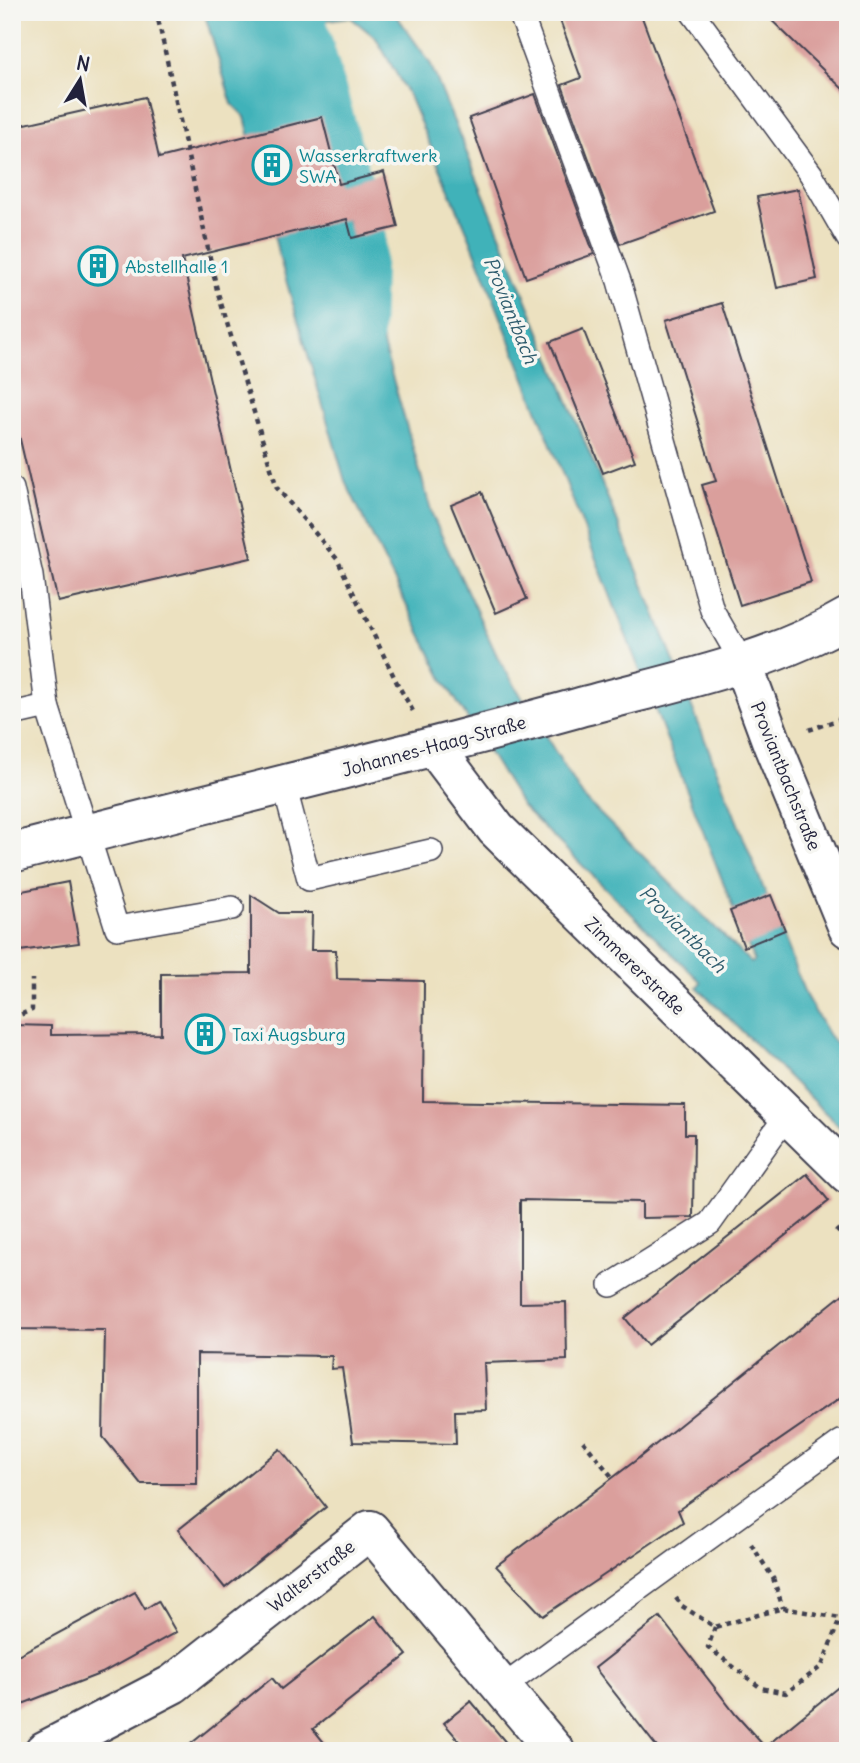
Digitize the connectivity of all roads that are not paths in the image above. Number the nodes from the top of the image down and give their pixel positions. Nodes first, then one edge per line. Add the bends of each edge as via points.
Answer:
1 (520, 12) edge
2 (692, 12) edge
3 (848, 238) edge
4 (12, 489) edge
5 (848, 617) edge
6 (742, 663) junction
7 (47, 706) junction
8 (12, 714) edge
9 (450, 743) junction
10 (284, 785) junction
11 (88, 833) junction
12 (431, 851) dead end
13 (12, 853) edge
14 (232, 908) dead end
15 (848, 928) edge
16 (787, 1115) junction
17 (848, 1174) edge
18 (611, 1285) dead end
19 (848, 1448) edge
20 (503, 1687) junction
21 (44, 1751) edge
22 (555, 1751) edge

1 - 6 lane via 619,281 712,610
2 - 3 lane via 811,174
4 - 7 lane via 31,576
5 - 6 street, Johannes-Haag-Straße via 816,635
6 - 9 street, Johannes-Haag-Straße
6 - 15 street, Proviantbachstraße
7 - 8 lane
7 - 11 lane
9 - 10 street, Johannes-Haag-Straße
9 - 16 street, Zimmererstraße via 496,829
10 - 11 street, Johannes-Haag-Straße
10 - 12 lane via 309,878
11 - 13 street, Johannes-Haag-Straße
11 - 14 lane via 117,928
16 - 17 street, Zimmererstraße
16 - 18 lane via 710,1223
19 - 20 lane via 841,1442
20 - 21 street, Walterstraße via 370,1530 173,1684
20 - 22 street, Walterstraße

